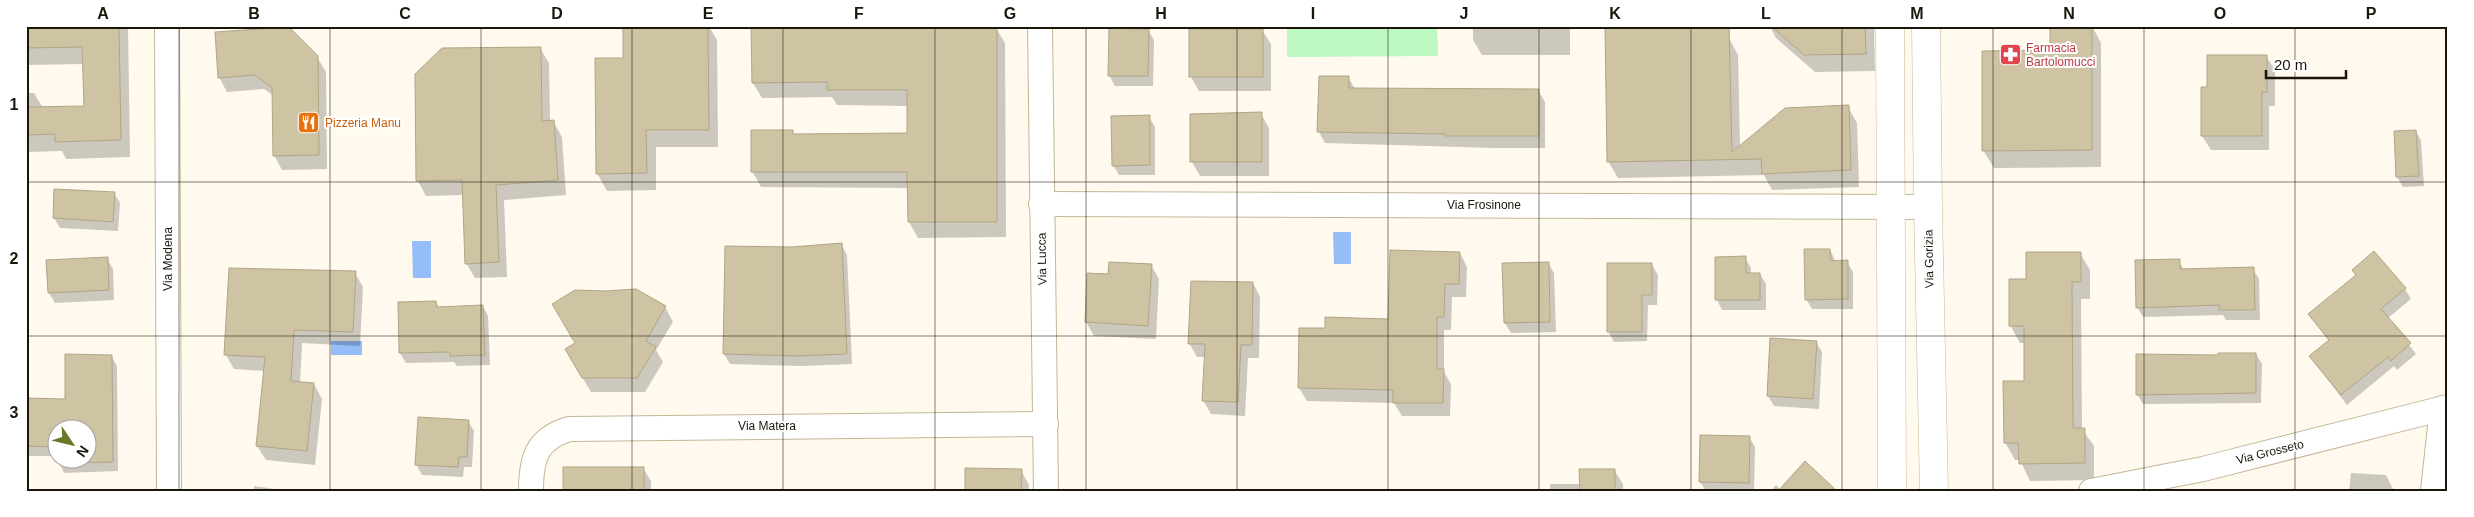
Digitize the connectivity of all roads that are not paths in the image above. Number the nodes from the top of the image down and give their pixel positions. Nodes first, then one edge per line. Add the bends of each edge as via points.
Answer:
1 (167, 26) edge
2 (1040, 26) edge
3 (1890, 26) edge
4 (1926, 26) edge
5 (1041, 204) junction
6 (1890, 207) junction
7 (1928, 207) junction
8 (2445, 407) edge
9 (1046, 424) junction
10 (169, 491) edge
11 (531, 491) edge
12 (1046, 491) edge
13 (1892, 491) edge
14 (1934, 491) edge
15 (2091, 491) edge
16 (2433, 491) edge

1 - 10 street, Via Modena
2 - 5 street, Via Lucca
3 - 6 street
4 - 7 street, Via Gorizia
5 - 6 street, Via Frosinone
5 - 9 street, Via Lucca
6 - 7 street, Via Frosinone
6 - 13 street
7 - 14 street, Via Gorizia
8 - 15 street, Via Grosseto via 2203,469
8 - 16 street
9 - 11 street, Via Matera via 577,428 544,440 534,460
9 - 12 street, Via Lucca

